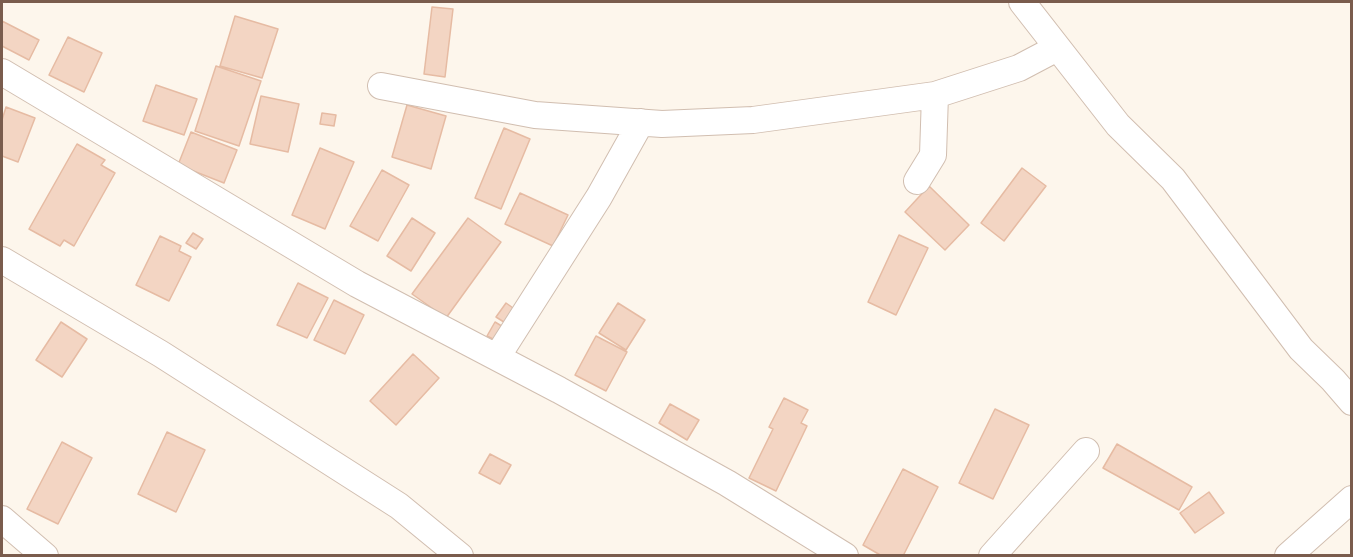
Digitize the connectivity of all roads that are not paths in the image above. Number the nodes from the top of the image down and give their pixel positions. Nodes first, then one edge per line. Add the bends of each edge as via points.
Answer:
1 (1022, 2) edge
2 (1057, 48) junction
3 (2, 72) edge
4 (381, 86) dead end
5 (935, 95) junction
6 (641, 122) junction
7 (917, 181) dead end
8 (2, 260) edge
9 (497, 357) junction
10 (1352, 402) edge
11 (1086, 452) dead end
12 (1352, 499) edge
13 (2, 519) edge
14 (45, 555) edge
15 (460, 555) edge
16 (845, 555) edge
17 (992, 555) edge
18 (1288, 555) edge

1 - 2 street
2 - 5 street via 1019,68
2 - 10 street via 1118,125 1173,179 1301,349
3 - 9 street via 357,284
4 - 6 street via 535,115
5 - 6 street via 753,120
5 - 7 street via 933,155
6 - 9 street via 599,197
8 - 15 street via 161,354 389,500
9 - 16 street via 727,483
11 - 17 street
12 - 18 street
13 - 14 street

